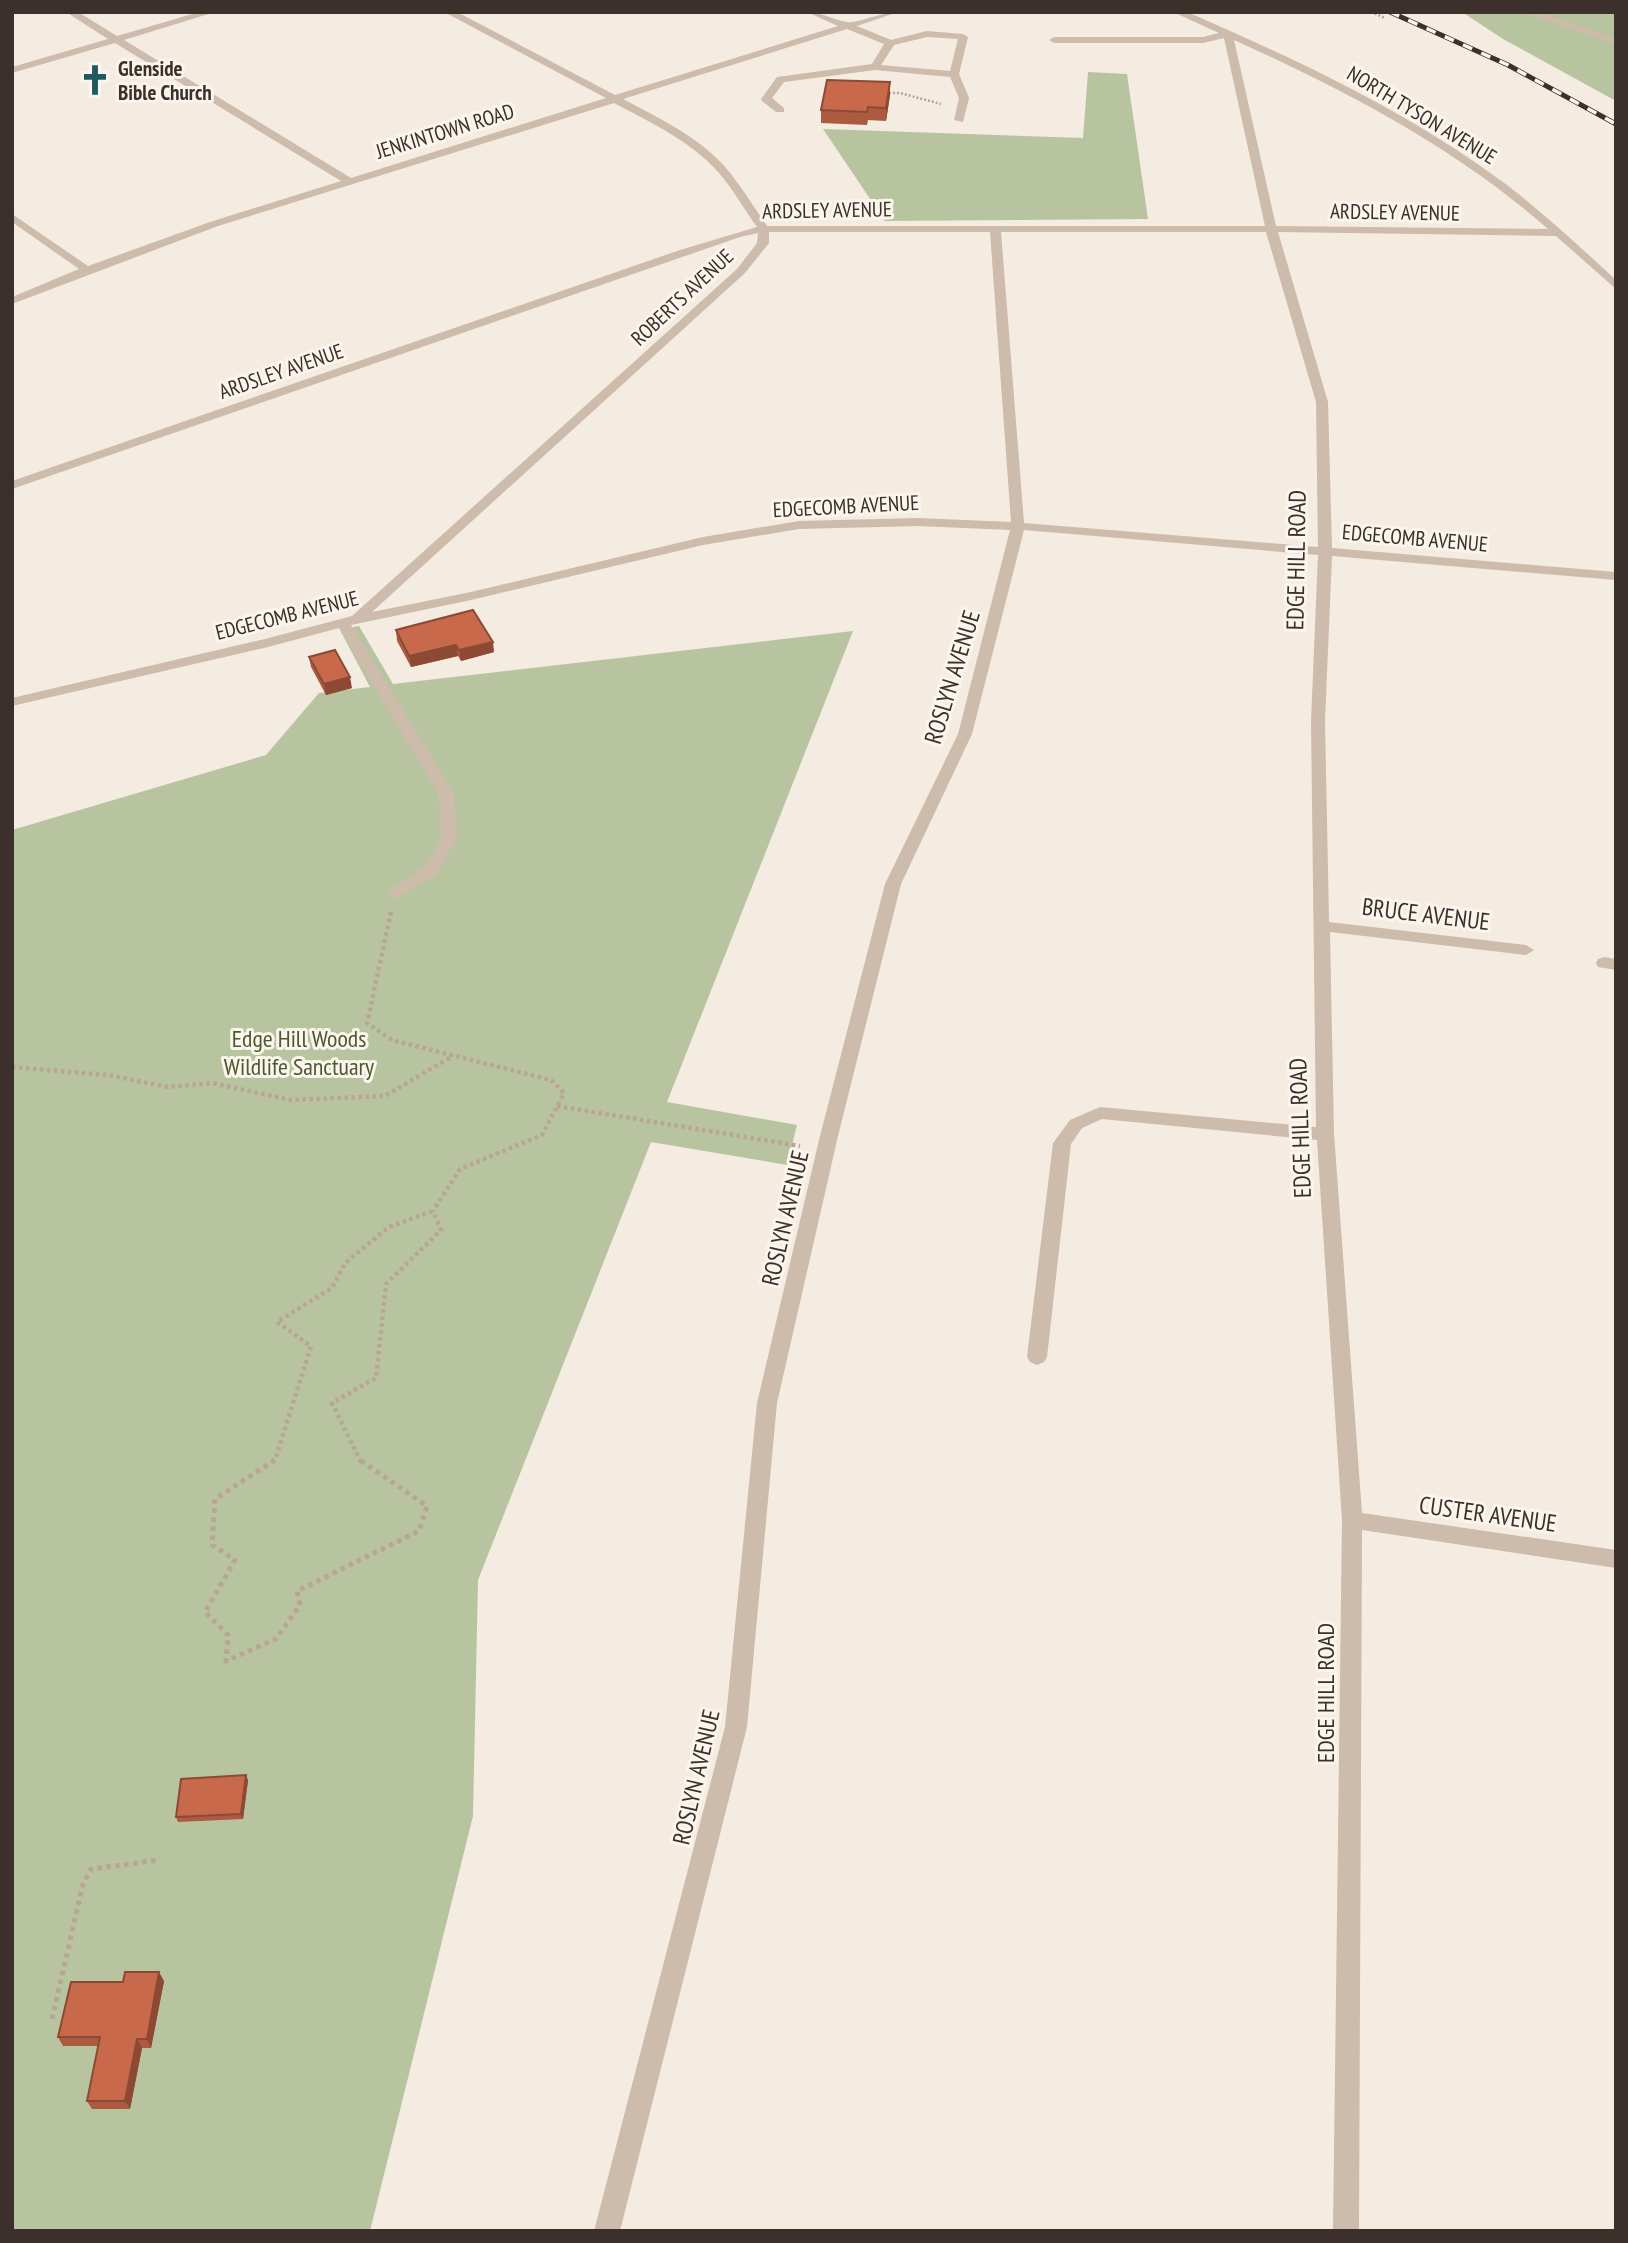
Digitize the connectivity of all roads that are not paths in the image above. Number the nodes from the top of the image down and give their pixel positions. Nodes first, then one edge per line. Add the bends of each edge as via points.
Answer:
1 (71, 12) edge
2 (210, 12) edge
3 (449, 12) edge
4 (811, 12) edge
5 (893, 12) edge
6 (1527, 12) edge
7 (1180, 13) edge
8 (844, 27) junction
9 (1228, 34) junction
10 (116, 39) junction
11 (1054, 40) dead end
12 (1616, 41) edge
13 (890, 43) junction
14 (875, 66) junction
15 (12, 70) edge
16 (954, 74) junction
17 (617, 99) junction
18 (780, 110) dead end
19 (959, 120) dead end
20 (349, 181) junction
21 (12, 217) edge
22 (995, 228) junction
23 (764, 229) junction
24 (1271, 229) junction
25 (1559, 233) junction
26 (87, 270) junction
27 (1616, 286) edge
28 (12, 301) edge
29 (12, 485) edge
30 (1018, 526) junction
31 (1325, 551) junction
32 (1616, 576) edge
33 (349, 620) junction
34 (12, 702) edge
35 (396, 894) road end
36 (1320, 926) junction
37 (1526, 950) dead end
38 (1325, 1133) junction
39 (1037, 1357) dead end
40 (1352, 1520) junction
41 (1616, 1559) edge
42 (607, 2231) edge
43 (1346, 2231) edge

1 - 10 street
2 - 10 street
3 - 17 street
4 - 8 street
5 - 8 street, JENKINTOWN ROAD
6 - 12 street
7 - 9 street, NORTH TYSON AVENUE
8 - 13 street
8 - 17 street, JENKINTOWN ROAD
9 - 11 street via 1203,40
9 - 24 street, EDGE HILL ROAD
9 - 25 street, NORTH TYSON AVENUE via 1330,81 1408,124 1500,185
10 - 15 street
10 - 20 street
13 - 14 street
13 - 16 street via 927,34 963,37
14 - 16 street
14 - 18 street via 781,79 766,99
16 - 19 street via 964,98
17 - 20 street, JENKINTOWN ROAD
17 - 23 street via 695,146 722,170
20 - 26 street, JENKINTOWN ROAD
21 - 26 street
22 - 23 street, ARDSLEY AVENUE
22 - 24 street, ARDSLEY AVENUE
22 - 30 street, ROSLYN AVENUE
23 - 29 street, ARDSLEY AVENUE via 684,252
23 - 33 street, ROBERTS AVENUE via 763,243 741,271
24 - 25 street, ARDSLEY AVENUE
24 - 31 street, EDGE HILL ROAD via 1322,402
25 - 27 street, NORTH TYSON AVENUE
26 - 28 street, JENKINTOWN ROAD
30 - 31 street, EDGECOMB AVENUE
30 - 33 street, EDGECOMB AVENUE via 918,522 799,526 703,541
30 - 42 street, ROSLYN AVENUE via 965,734 893,884 829,1136 767,1403 736,1727
31 - 32 street, EDGECOMB AVENUE
31 - 36 street, EDGE HILL ROAD via 1318,720
33 - 34 street, EDGECOMB AVENUE
33 - 35 street via 446,793 449,838 431,870
36 - 37 street, BRUCE AVENUE
36 - 38 street, EDGE HILL ROAD
38 - 39 street via 1100,1113 1076,1124 1062,1143
38 - 40 street, EDGE HILL ROAD
40 - 41 street, CUSTER AVENUE
40 - 43 street, EDGE HILL ROAD

